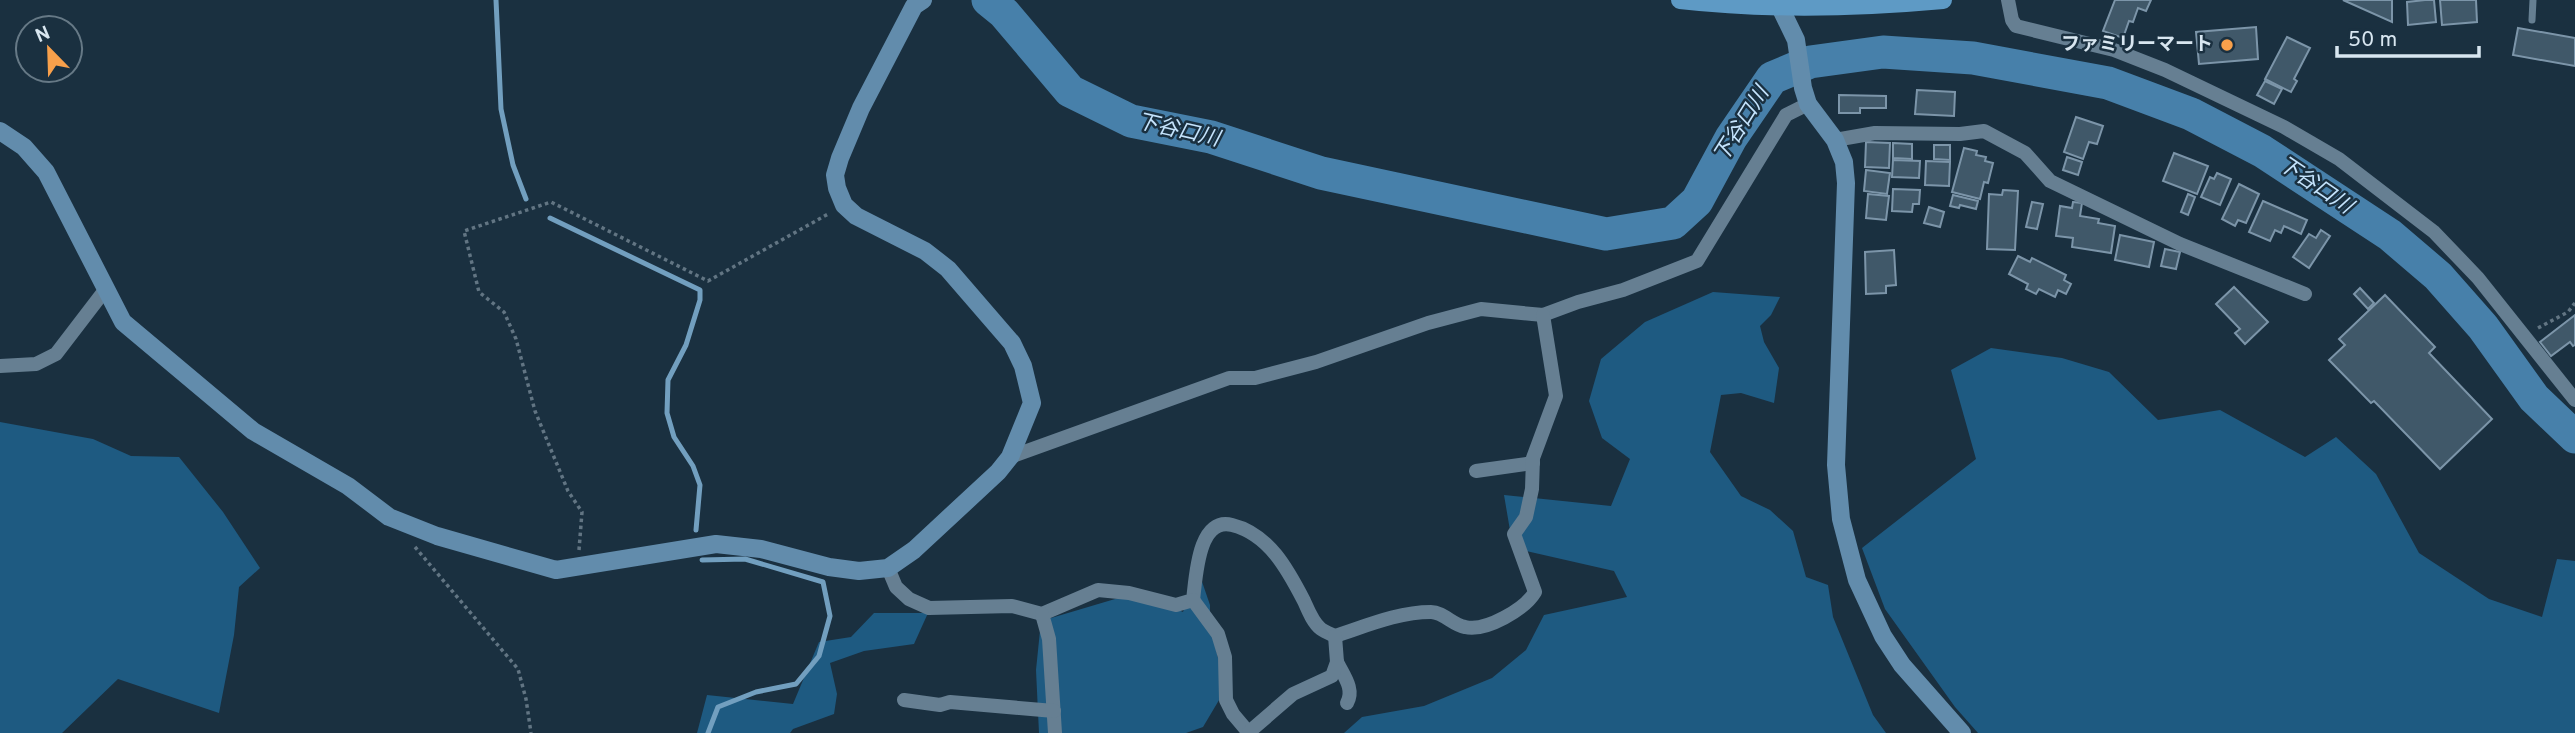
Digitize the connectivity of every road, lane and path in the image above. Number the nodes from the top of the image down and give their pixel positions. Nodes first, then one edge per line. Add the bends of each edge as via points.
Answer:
1 (1680, 0) edge
2 (1943, 0) edge
3 (2008, 0) edge
4 (2533, 0) edge
5 (916, 2) edge
6 (1779, 3) edge
7 (2532, 20) dead end
8 (1805, 96) junction
9 (0, 131) edge
10 (1835, 141) junction
11 (844, 205) junction
12 (105, 290) junction
13 (2305, 294) dead end
14 (2575, 303) edge
15 (1544, 315) junction
16 (2524, 336) junction
17 (0, 366) edge
18 (2575, 400) edge
19 (1010, 457) junction
20 (1533, 463) junction
21 (1476, 471) dead end
22 (390, 517) junction
23 (578, 567) junction
24 (888, 568) junction
25 (1193, 600) junction
26 (1042, 614) junction
27 (1335, 636) junction
28 (1336, 662) junction
29 (904, 700) dead end
30 (1347, 703) dead end
31 (1054, 710) junction
32 (531, 733) edge
33 (1055, 733) edge
34 (1249, 733) edge
35 (1962, 733) edge

1 - 6 main road via 1719,5
2 - 6 main road via 1860,6
3 - 16 street via 2016,26 2114,50 2165,70 2339,159 2434,232
4 - 7 lane
5 - 11 street via 840,158 835,175
6 - 8 street via 1796,40
8 - 10 street
8 - 15 street via 1786,115 1697,261
9 - 12 street via 24,147 46,172
10 - 13 street via 1875,133 1984,131 2025,153 2050,181 2180,244
10 - 35 street via 1846,183 1836,465 1841,519 1857,580 1883,636 1902,665
11 - 19 street via 948,269 1012,343 1032,403
11 - 23 path via 708,281 551,202 464,231 479,292 504,312 535,411 568,491 582,512
12 - 17 street via 55,354 36,364
12 - 22 street via 123,322 253,431 348,486
14 - 16 path via 2568,312
15 - 19 street via 1481,309 1428,323 1316,362 1255,378 1230,378
15 - 20 street via 1556,396
16 - 18 street
19 - 24 street via 914,550
20 - 21 street
20 - 27 street via 1527,517 1514,534 1535,592 1528,604 1493,623 1466,628 1434,611 1403,614
22 - 23 street via 437,536 556,570
22 - 32 path via 518,669
23 - 24 street via 716,544 761,548 829,567
24 - 26 street via 896,587 929,608 1012,606
25 - 26 street via 1177,605 1098,590
25 - 27 street via 1208,532 1224,523 1240,527 1267,544 1287,568 1319,628
25 - 34 street via 1218,634 1225,657 1226,700
26 - 31 street via 1049,639
27 - 28 street
28 - 30 street via 1350,689
28 - 34 street via 1332,676 1293,694
29 - 31 street
31 - 33 street

